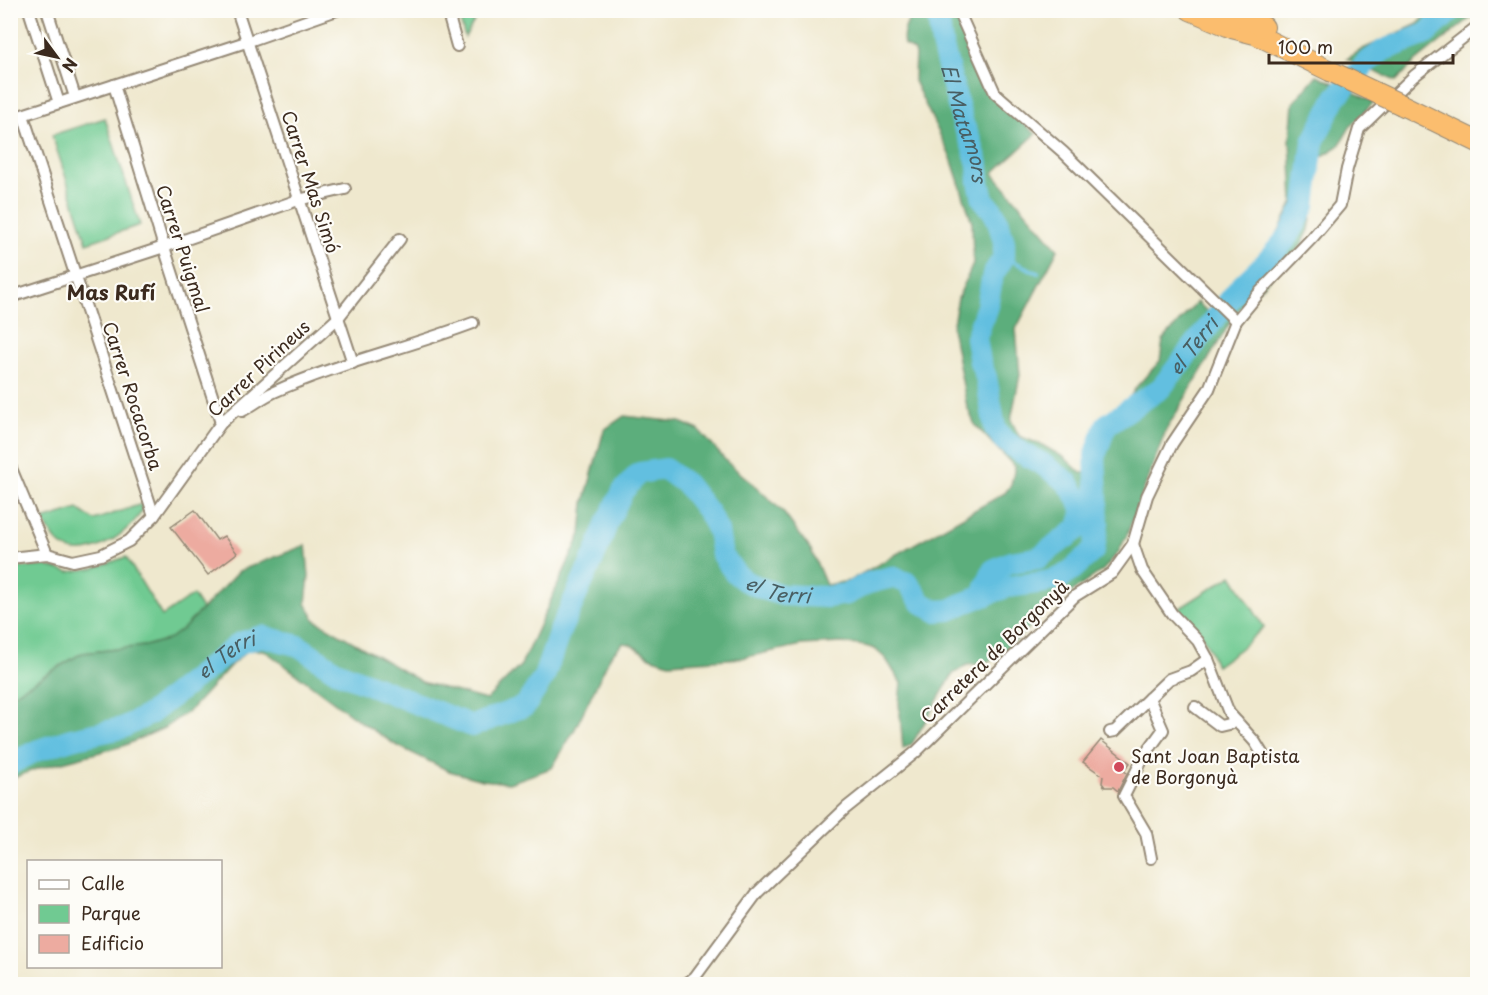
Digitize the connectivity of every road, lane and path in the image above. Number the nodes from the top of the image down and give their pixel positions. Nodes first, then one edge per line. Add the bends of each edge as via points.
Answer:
1 (29, 10) edge
2 (47, 10) edge
3 (237, 10) edge
4 (337, 10) edge
5 (447, 10) edge
6 (958, 10) edge
7 (1190, 10) edge
8 (1209, 10) edge
9 (1228, 10) edge
10 (1478, 26) edge
11 (1255, 34) junction
12 (246, 42) junction
13 (457, 46) dead end
14 (1335, 67) junction
15 (114, 85) junction
16 (75, 96) junction
17 (1406, 101) junction
18 (59, 103) junction
19 (23, 115) junction
20 (10, 119) edge
21 (1478, 129) edge
22 (1478, 142) edge
23 (345, 189) dead end
24 (298, 200) junction
25 (400, 239) dead end
26 (164, 247) junction
27 (75, 275) junction
28 (10, 297) edge
29 (338, 318) junction
30 (1236, 321) junction
31 (473, 323) dead end
32 (353, 363) junction
33 (221, 423) junction
34 (10, 466) edge
35 (154, 516) junction
36 (1133, 544) junction
37 (47, 554) junction
38 (10, 558) edge
39 (1208, 659) junction
40 (1149, 698) junction
41 (1195, 707) dead end
42 (1237, 722) junction
43 (1110, 732) dead end
44 (1263, 755) dead end
45 (1151, 858) dead end
46 (686, 984) edge

1 - 18 street
2 - 16 street
3 - 12 street, Carrer Mas Simó
4 - 12 street
5 - 13 street
6 - 30 street via 995,93 1063,152
7 - 11 highway
8 - 11 highway
9 - 14 highway
10 - 30 street, Carretera de Borgonyà via 1414,76 1359,129 1340,205
11 - 14 highway
12 - 15 street
12 - 24 street, Carrer Mas Simó
14 - 17 highway
15 - 16 street
15 - 26 street, Carrer Puigmal
16 - 18 street
17 - 21 highway
17 - 22 highway
18 - 19 street
19 - 20 street
19 - 27 street, Carrer Rocacorba
23 - 24 street
24 - 26 street
24 - 29 street, Carrer Mas Simó
25 - 29 street, Carrer Pirineus
26 - 27 street
26 - 33 street, Carrer Puigmal
27 - 28 street
27 - 35 street, Carrer Rocacorba
29 - 32 street, Carrer Mas Simó
29 - 33 street, Carrer Pirineus
30 - 36 street, Carretera de Borgonyà via 1209,389 1172,444 1147,496
31 - 32 street
32 - 33 street via 273,393
33 - 35 street, Carrer Pirineus
34 - 37 street
35 - 37 street, Carrer Pirineus via 129,541 101,555 73,561
36 - 39 street via 1142,570
36 - 46 street, Carretera de Borgonyà via 1112,573 1075,596 916,752 846,808 757,894
37 - 38 street, Carrer Pirineus
39 - 40 street via 1169,679
39 - 42 street via 1229,713
40 - 43 street
40 - 45 street via 1163,730 1144,756 1124,796 1146,833
41 - 42 street via 1221,726
42 - 44 street

